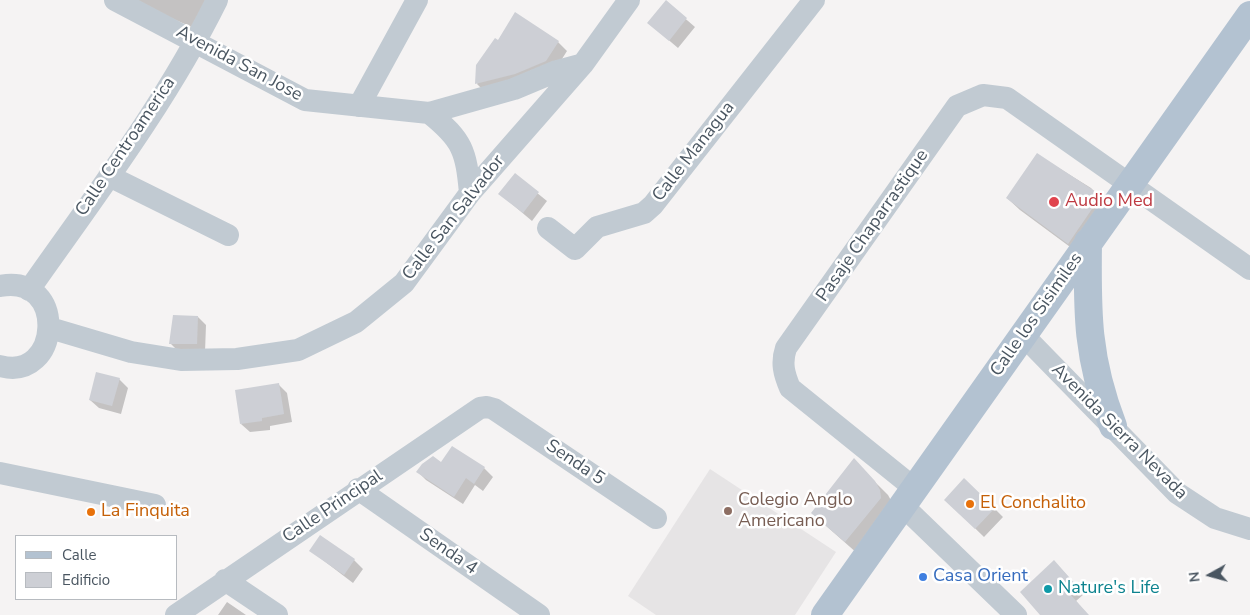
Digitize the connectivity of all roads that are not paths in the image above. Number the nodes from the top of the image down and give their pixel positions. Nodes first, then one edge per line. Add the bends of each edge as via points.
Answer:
1 (115, 0) edge
2 (217, 0) edge
3 (417, 0) edge
4 (629, 0) edge
5 (814, 0) edge
6 (1250, 15) edge
7 (196, 42) junction
8 (583, 64) junction
9 (359, 106) junction
10 (428, 113) junction
11 (110, 176) junction
12 (1130, 186) junction
13 (470, 193) junction
14 (548, 228) dead end
15 (228, 235) dead end
16 (1088, 242) junction
17 (1250, 269) edge
18 (0, 286) edge
19 (29, 290) junction
20 (50, 328) junction
21 (1022, 335) junction
22 (0, 366) edge
23 (494, 409) joint
24 (1113, 426) junction
25 (0, 473) edge
26 (358, 489) junction
27 (908, 496) junction
28 (155, 504) dead end
29 (656, 518) dead end
30 (1250, 529) edge
31 (226, 580) junction
32 (176, 615) edge
33 (277, 615) edge
34 (539, 615) edge
35 (825, 615) edge
36 (1016, 615) edge

1 - 7 street, Avenida San Jose
2 - 7 street, Calle Centroamerica
3 - 9 street
4 - 8 street, Calle San Salvador
5 - 14 street, Calle Managua via 644,213 597,227 575,249
6 - 12 main road, Calle los Sisimiles
7 - 9 street, Avenida San Jose via 305,100
7 - 11 street, Calle Centroamerica
8 - 10 street, Avenida San Jose via 506,92
8 - 13 street, Calle San Salvador
9 - 10 street, Avenida San Jose
10 - 13 street via 452,131 467,160
11 - 15 street
11 - 19 street, Calle Centroamerica
12 - 16 main road, Calle los Sisimiles
12 - 17 street, Pasaje Chaparrastique
12 - 27 street, Pasaje Chaparrastique via 1007,98 983,95 957,106 786,348 783,357 790,388
13 - 20 street, Calle San Salvador via 404,283 356,322 298,350 237,359 181,360 131,352
16 - 21 main road, Calle los Sisimiles
16 - 24 main road via 1089,340 1100,394
18 - 19 street via 12,285
19 - 20 street via 46,310
20 - 22 street via 45,346 32,361 14,368
21 - 24 street, Avenida Sierra Nevada
21 - 27 main road, Calle los Sisimiles
23 - 26 street, Calle Principal via 480,408
23 - 29 street, Senda 5
24 - 30 street, Avenida Sierra Nevada via 1189,503 1215,518
25 - 28 street
26 - 31 street, Calle Principal
26 - 34 street, Senda 4
27 - 35 main road, Calle los Sisimiles
27 - 36 street, Pasaje Chaparrastique
31 - 32 street, Calle Principal
31 - 33 street

